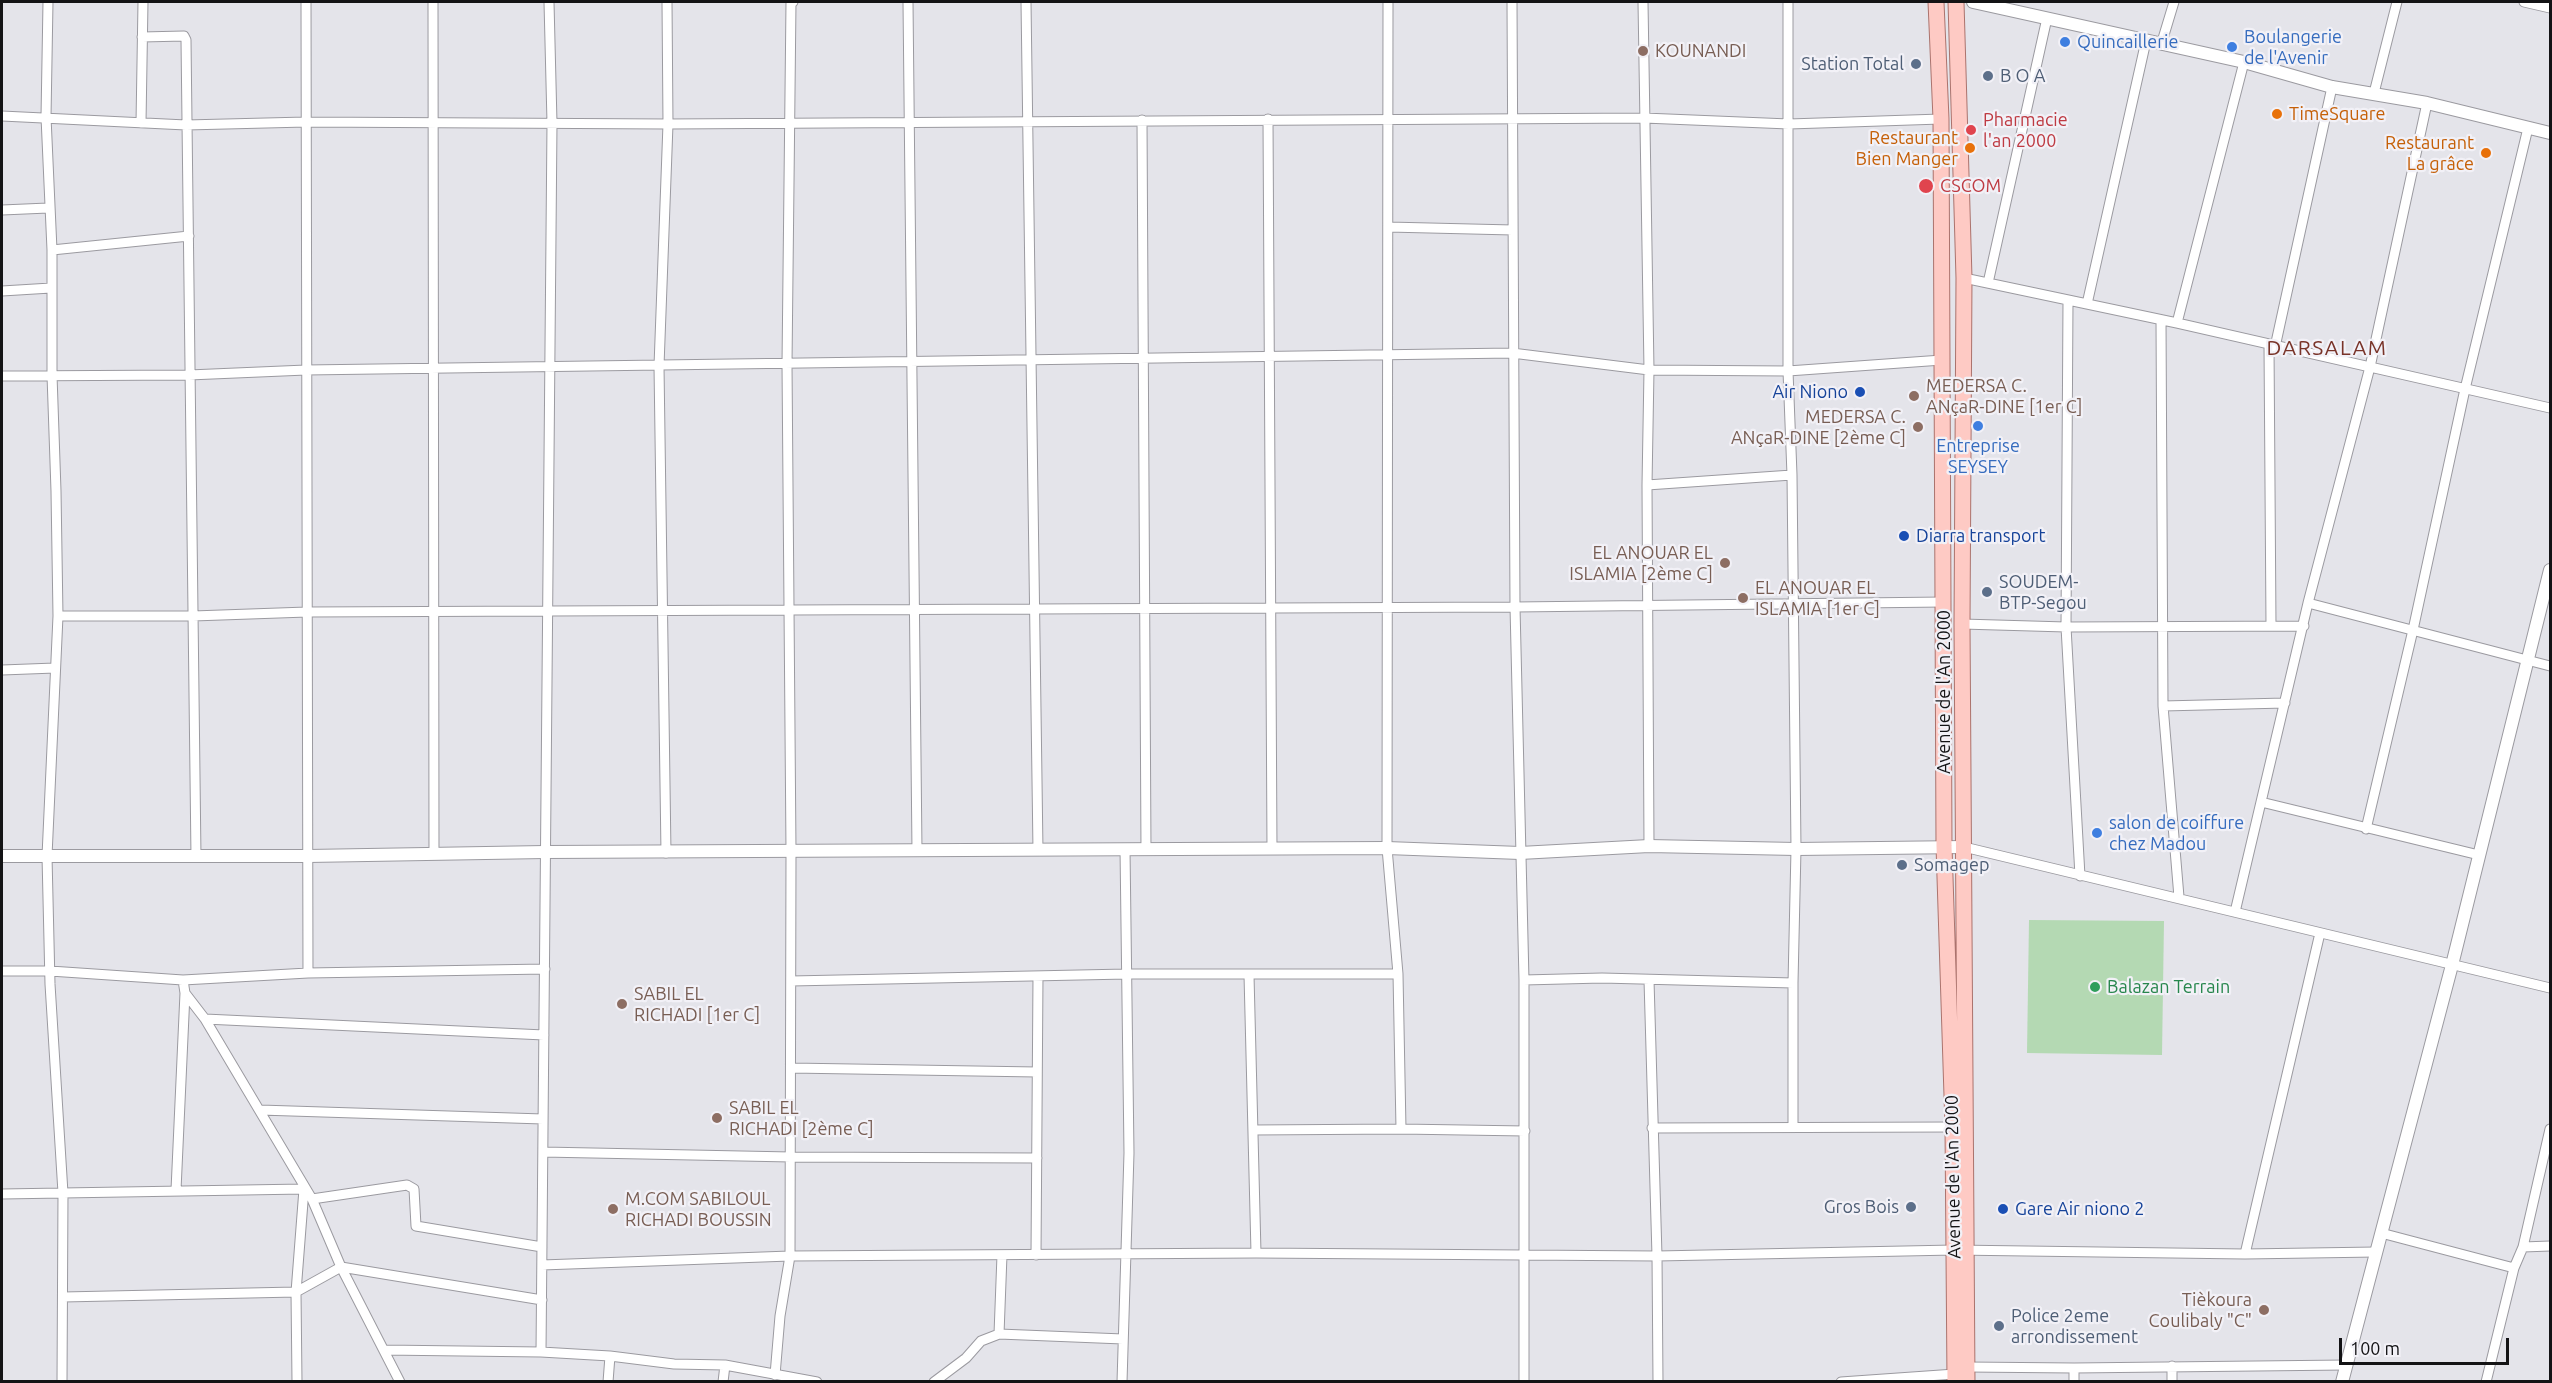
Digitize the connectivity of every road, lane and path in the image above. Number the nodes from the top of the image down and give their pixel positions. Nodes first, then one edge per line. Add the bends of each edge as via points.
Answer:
1 (48, 2) edge
2 (143, 2) edge
3 (306, 2) edge
4 (433, 2) edge
5 (549, 2) edge
6 (667, 2) edge
7 (793, 2) edge
8 (908, 2) edge
9 (1026, 2) edge
10 (1388, 2) edge
11 (1512, 2) edge
12 (1643, 2) edge
13 (1788, 2) edge
14 (1936, 2) edge
15 (1956, 2) edge
16 (1973, 2) edge
17 (2175, 2) edge
18 (2397, 2) edge
19 (2524, 2) edge
20 (2550, 8) edge
21 (2047, 18) junction
22 (142, 37) junction
23 (2146, 41) junction
24 (2160, 45) junction
25 (2244, 62) junction
26 (2332, 87) junction
27 (2374, 93) junction
28 (2427, 103) junction
29 (2, 116) edge
30 (46, 117) junction
31 (1644, 118) junction
32 (1268, 119) junction
33 (1388, 119) junction
34 (1941, 119) junction
35 (1142, 120) junction
36 (1512, 120) junction
37 (910, 121) junction
38 (1028, 121) junction
39 (306, 122) junction
40 (141, 123) junction
41 (434, 123) junction
42 (552, 123) junction
43 (790, 123) junction
44 (668, 124) junction
45 (1789, 124) junction
46 (186, 125) junction
47 (2528, 128) junction
48 (2550, 134) edge
49 (48, 208) junction
50 (2, 210) edge
51 (1388, 227) junction
52 (1512, 230) junction
53 (189, 236) junction
54 (52, 250) junction
55 (1964, 278) junction
56 (1988, 283) junction
57 (51, 288) junction
58 (2, 291) edge
59 (2068, 301) junction
60 (2087, 304) junction
61 (2162, 320) junction
62 (2177, 323) junction
63 (2272, 346) junction
64 (1512, 353) junction
65 (1387, 355) junction
66 (1269, 357) junction
67 (1143, 359) junction
68 (1942, 360) junction
69 (1031, 361) junction
70 (912, 363) junction
71 (787, 364) junction
72 (659, 366) junction
73 (2370, 367) junction
74 (549, 368) junction
75 (306, 370) junction
76 (433, 370) junction
77 (1649, 370) junction
78 (1788, 371) junction
79 (52, 375) junction
80 (189, 375) junction
81 (2, 376) edge
82 (2465, 389) junction
83 (2550, 408) edge
84 (1792, 475) junction
85 (1647, 484) junction
86 (2550, 570) edge
87 (1944, 602) junction
88 (2308, 603) junction
89 (1647, 604) junction
90 (1794, 604) junction
91 (1272, 607) junction
92 (1515, 607) junction
93 (1146, 608) junction
94 (1388, 608) junction
95 (916, 609) junction
96 (1035, 609) junction
97 (791, 610) junction
98 (307, 612) junction
99 (547, 612) junction
100 (664, 612) junction
101 (435, 613) junction
102 (58, 616) junction
103 (193, 616) junction
104 (1962, 624) junction
105 (2271, 626) junction
106 (2304, 626) junction
107 (2066, 627) junction
108 (2162, 628) junction
109 (2413, 630) junction
110 (2528, 662) junction
111 (2550, 666) edge
112 (55, 668) junction
113 (2, 670) edge
114 (2285, 703) junction
115 (2163, 706) junction
116 (2261, 802) junction
117 (2366, 829) junction
118 (1649, 846) junction
119 (1944, 846) junction
120 (1964, 847) junction
121 (1272, 848) junction
122 (1387, 848) junction
123 (1125, 849) junction
124 (1146, 849) junction
125 (1796, 849) junction
126 (917, 850) junction
127 (1038, 850) junction
128 (791, 851) junction
129 (545, 852) junction
130 (1520, 852) junction
131 (666, 853) junction
132 (434, 854) junction
133 (2479, 855) junction
134 (2, 856) edge
135 (47, 856) junction
136 (308, 856) junction
137 (196, 857) junction
138 (2080, 876) junction
139 (2179, 897) junction
140 (2235, 912) junction
141 (2320, 933) junction
142 (2452, 965) junction
143 (544, 969) junction
144 (2, 970) edge
145 (50, 971) junction
146 (308, 974) junction
147 (1127, 974) junction
148 (1398, 974) junction
149 (1249, 975) junction
150 (1038, 976) junction
151 (183, 980) junction
152 (1649, 980) junction
153 (791, 981) junction
154 (1524, 981) junction
155 (1793, 982) junction
156 (2550, 988) edge
157 (185, 993) junction
158 (205, 1020) junction
159 (544, 1035) junction
160 (791, 1068) junction
161 (1037, 1072) junction
162 (260, 1110) junction
163 (543, 1119) junction
164 (1793, 1127) junction
165 (1953, 1127) junction
166 (1652, 1128) junction
167 (1401, 1129) junction
168 (2550, 1129) edge
169 (1253, 1130) junction
170 (1525, 1131) junction
171 (543, 1152) junction
172 (791, 1157) junction
173 (1037, 1158) junction
174 (304, 1189) junction
175 (176, 1190) junction
176 (63, 1193) junction
177 (2, 1194) edge
178 (312, 1199) junction
179 (2381, 1233) junction
180 (2550, 1246) edge
181 (542, 1247) junction
182 (2523, 1247) junction
183 (1960, 1250) junction
184 (2376, 1252) junction
185 (1256, 1253) junction
186 (1126, 1254) junction
187 (2245, 1254) junction
188 (1002, 1255) junction
189 (1036, 1255) junction
190 (790, 1256) junction
191 (1525, 1256) junction
192 (1657, 1256) junction
193 (542, 1265) junction
194 (341, 1267) junction
195 (2514, 1268) junction
196 (296, 1292) junction
197 (63, 1297) junction
198 (542, 1300) junction
199 (999, 1334) junction
200 (1123, 1339) junction
201 (384, 1350) junction
202 (541, 1352) junction
203 (610, 1356) junction
204 (725, 1365) junction
205 (2346, 1365) junction
206 (2172, 1366) junction
207 (2074, 1368) junction
208 (776, 1375) junction
209 (1961, 1376) edge
210 (62, 1382) edge
211 (297, 1382) edge
212 (400, 1382) edge
213 (608, 1382) edge
214 (723, 1382) edge
215 (817, 1382) edge
216 (934, 1382) edge
217 (1122, 1382) edge
218 (1524, 1382) edge
219 (1658, 1382) edge
220 (1841, 1382) edge
221 (2074, 1382) edge
222 (2172, 1382) edge
223 (2342, 1382) edge
224 (2486, 1382) edge

1 - 30 street
2 - 22 street
3 - 39 street
4 - 41 street
5 - 42 street
6 - 44 street
7 - 43 street
8 - 37 street
9 - 38 street
10 - 33 street
11 - 36 street
12 - 31 street
13 - 45 street
14 - 34 main road, Avenue de l'An 2000
15 - 55 main road, Avenue de l'An 2000
16 - 21 street
17 - 24 street
18 - 27 street
19 - 20 street
21 - 23 street
21 - 56 street
22 - 40 street
22 - 46 street via 184,36 186,40
23 - 24 street
23 - 60 street
24 - 25 street
25 - 26 street
25 - 62 street
26 - 27 street
26 - 63 street
27 - 28 street
28 - 47 street
28 - 73 street
29 - 30 street
30 - 40 street
30 - 49 street
31 - 36 street
31 - 45 street
31 - 77 street
32 - 33 street
32 - 35 street
32 - 66 street
33 - 36 street
33 - 51 street
34 - 45 street
34 - 68 main road, Avenue de l'An 2000
35 - 38 street
35 - 67 street
36 - 52 street
37 - 38 street
37 - 43 street
37 - 70 street
38 - 69 street
39 - 41 street
39 - 46 street
39 - 75 street
40 - 46 street
41 - 42 street
41 - 76 street
42 - 44 street
42 - 74 street
43 - 44 street
43 - 71 street
44 - 72 street
45 - 78 street
46 - 53 street
47 - 48 street
47 - 82 street
49 - 50 street
49 - 54 street
51 - 52 street
51 - 65 street
52 - 64 street
53 - 54 street
53 - 80 street
54 - 57 street
55 - 56 street
55 - 104 main road, Avenue de l'An 2000
56 - 59 street
57 - 58 street
57 - 79 street
59 - 60 street
59 - 107 street
60 - 61 street
61 - 62 street
61 - 108 street
62 - 63 street
63 - 73 street
63 - 105 street
64 - 65 street
64 - 77 street
64 - 92 street
65 - 66 street
65 - 94 street
66 - 67 street
66 - 91 street
67 - 69 street
67 - 93 street
68 - 78 street
68 - 87 main road, Avenue de l'An 2000
69 - 70 street
69 - 96 street
70 - 71 street
70 - 95 street
71 - 72 street
71 - 97 street
72 - 74 street
72 - 100 street
73 - 82 street
73 - 88 street
74 - 76 street
74 - 99 street
75 - 76 street
75 - 80 street
75 - 98 street
76 - 101 street
77 - 78 street
77 - 85 street
78 - 84 street
79 - 80 street
79 - 81 street
79 - 102 street
80 - 103 street
82 - 83 street
82 - 109 street
84 - 85 street
84 - 90 street
85 - 89 street
86 - 110 street
87 - 90 street
87 - 119 main road, Avenue de l'An 2000
88 - 106 street
88 - 109 street
89 - 90 street
89 - 92 street
89 - 118 street
90 - 125 street
91 - 93 street
91 - 94 street
91 - 121 street
92 - 94 street
92 - 130 street
93 - 96 street
93 - 124 street
94 - 122 street
95 - 96 street
95 - 97 street
95 - 126 street
96 - 127 street
97 - 100 street
97 - 128 street
98 - 101 street
98 - 103 street
98 - 136 street
99 - 100 street
99 - 101 street
99 - 129 street
100 - 131 street
101 - 132 street
102 - 103 street
102 - 112 street
103 - 137 street
104 - 107 street
104 - 120 main road, Avenue de l'An 2000
105 - 106 street
105 - 108 street
106 - 114 street
107 - 108 street
107 - 138 street
108 - 115 street
109 - 110 street
109 - 117 street
110 - 111 street
110 - 133 street
112 - 113 street
112 - 135 street
114 - 115 street
114 - 116 street
115 - 139 street
116 - 117 street
116 - 140 street
117 - 133 street
118 - 125 street
118 - 130 street
119 - 120 street
119 - 125 street
119 - 165 main road, Avenue de l'An 2000
120 - 138 street
120 - 183 main road, Avenue de l'An 2000
121 - 122 street
121 - 124 street
122 - 130 street
122 - 148 street
123 - 124 street
123 - 127 street
123 - 147 street
125 - 155 street
126 - 127 street
126 - 128 street
128 - 131 street
128 - 153 street
129 - 131 street
129 - 132 street
129 - 143 street
130 - 154 street
132 - 136 street
133 - 142 street
134 - 135 street
135 - 137 street
135 - 145 street
136 - 137 street
136 - 146 street
138 - 139 street
139 - 140 street
140 - 141 street
141 - 142 street
141 - 187 street
142 - 156 street
142 - 179 street
143 - 146 street
143 - 159 street
144 - 145 street
145 - 151 street
145 - 176 street
146 - 151 street
147 - 149 street
147 - 150 street
147 - 186 street
148 - 149 street
148 - 167 street
149 - 169 street
150 - 153 street
150 - 161 street
151 - 157 street
152 - 154 street
152 - 155 street
152 - 166 street
153 - 160 street
154 - 170 street
155 - 164 street
157 - 158 street
157 - 175 street
158 - 159 street
158 - 162 street
159 - 163 street
160 - 161 street
160 - 172 street
161 - 173 street
162 - 163 street
162 - 174 street
163 - 171 street
164 - 165 street
164 - 166 street
165 - 183 main road, Avenue de l'An 2000
166 - 192 street
167 - 169 street
167 - 170 street
168 - 182 street
169 - 185 street
170 - 191 street
171 - 172 street
171 - 181 street
172 - 173 street
172 - 190 street
173 - 189 street
174 - 175 street
174 - 178 street
174 - 196 street
175 - 176 street
176 - 177 street
176 - 197 street
178 - 181 street via 407,1185 414,1189 416,1226
178 - 194 street
179 - 184 street
179 - 195 street
180 - 182 street
181 - 193 street
182 - 195 street
183 - 187 street
183 - 192 street
183 - 209 main road, Avenue de l'An 2000
184 - 187 street
184 - 205 street
185 - 186 street
185 - 191 street
186 - 189 street
186 - 200 street
188 - 189 street
188 - 190 street
188 - 199 street
190 - 193 street
190 - 208 street
191 - 192 street
191 - 218 street
192 - 219 street
193 - 198 street
194 - 196 street
194 - 198 street
194 - 201 street
195 - 224 street
196 - 197 street
196 - 211 street
197 - 210 street
198 - 202 street
199 - 200 street
199 - 216 street via 981,1341
200 - 217 street
201 - 202 street
201 - 212 street
202 - 203 street
203 - 204 street
203 - 213 street
204 - 208 street
204 - 214 street
205 - 206 street
205 - 223 street
206 - 207 street
206 - 222 street
207 - 209 street
207 - 221 street
208 - 215 street
209 - 220 street

